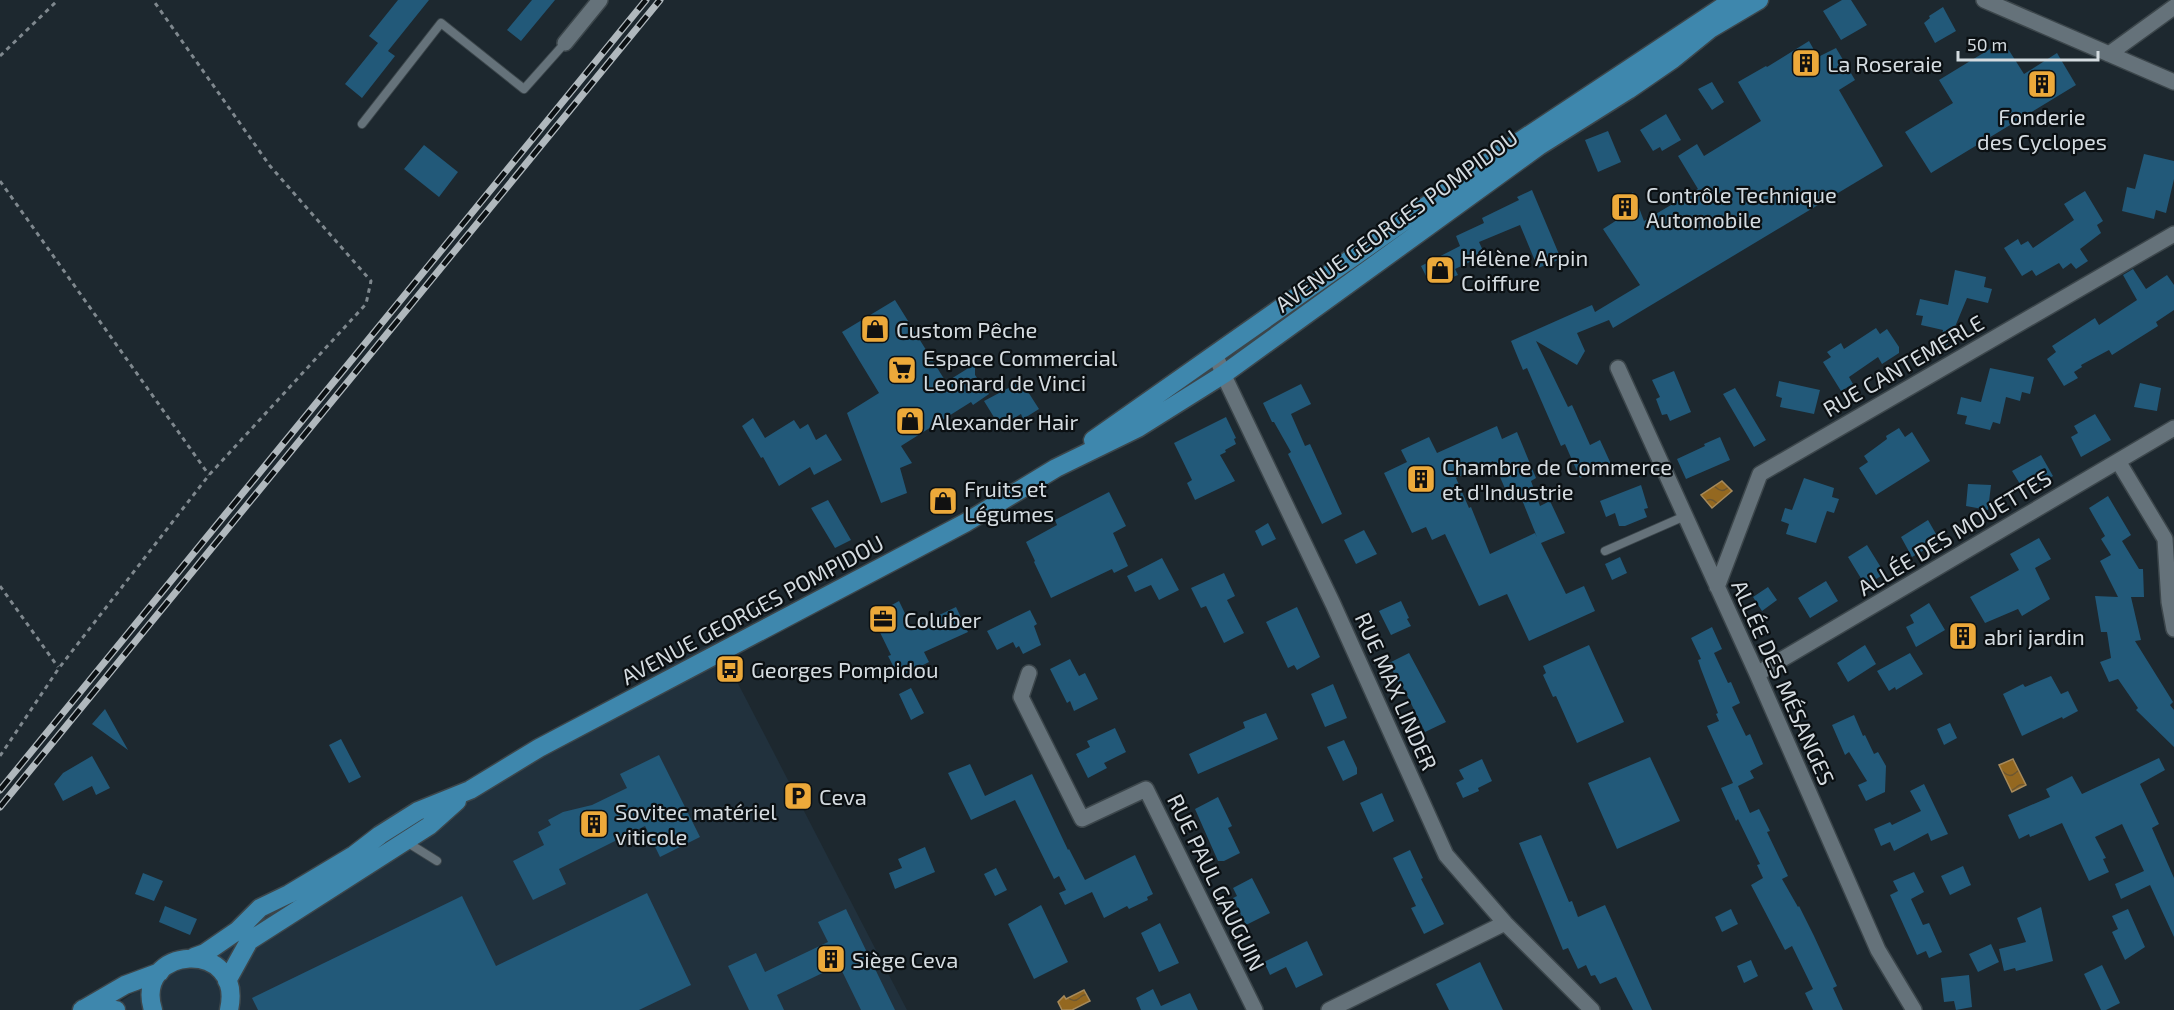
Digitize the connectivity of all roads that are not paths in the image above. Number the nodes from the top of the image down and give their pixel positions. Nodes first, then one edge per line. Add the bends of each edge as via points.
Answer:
1 (600, 0) edge
2 (1733, 0) edge
3 (1759, 0) edge
4 (1984, 0) edge
5 (2174, 7) edge
6 (565, 43) joint
7 (2109, 54) junction
8 (2174, 82) edge
9 (362, 124) dead end
10 (2174, 234) edge
11 (1215, 354) junction
12 (1618, 369) dead end
13 (1224, 374) junction
14 (2174, 428) edge
15 (2118, 461) junction
16 (1056, 468) junction
17 (1686, 516) junction
18 (1605, 551) dead end
19 (1717, 587) junction
20 (2174, 629) edge
21 (1029, 673) dead end
22 (1758, 674) junction
23 (470, 790) junction
24 (399, 841) junction
25 (436, 861) dead end
26 (1505, 923) junction
27 (194, 957) junction
28 (160, 972) junction
29 (227, 981) junction
30 (82, 1009) edge
31 (116, 1010) edge
32 (153, 1010) edge
33 (229, 1010) edge
34 (1255, 1010) edge
35 (1329, 1010) edge
36 (1592, 1010) edge
37 (1914, 1010) edge

1 - 6 street
2 - 11 main road, AVENUE GEORGES POMPIDOU via 1490,161
3 - 13 main road, AVENUE GEORGES POMPIDOU via 1539,146
4 - 7 street
5 - 7 street
6 - 9 lane via 524,89 441,22
7 - 8 street
10 - 19 street, RUE CANTEMERLE via 1760,474
11 - 13 street, RUE MAX LINDER
11 - 16 main road, AVENUE GEORGES POMPIDOU
12 - 17 street, ALLÉE DES MÉSANGES
13 - 16 main road, AVENUE GEORGES POMPIDOU via 1138,428
13 - 26 street, RUE MAX LINDER via 1334,604 1446,855
14 - 15 street, ALLÉE DES MOUETTES
15 - 20 street via 2165,539
15 - 22 street, ALLÉE DES MOUETTES
16 - 23 main road, AVENUE GEORGES POMPIDOU via 966,523 539,748
17 - 18 lane
17 - 19 street, ALLÉE DES MÉSANGES
19 - 22 street, ALLÉE DES MÉSANGES
21 - 34 street, RUE PAUL GAUGUIN via 1021,697 1082,819 1146,789
22 - 37 street, ALLÉE DES MÉSANGES via 1878,950
23 - 24 main road, AVENUE GEORGES POMPIDOU via 429,826
23 - 27 main road, AVENUE GEORGES POMPIDOU via 418,811 376,842 260,908 237,931
24 - 25 lane
24 - 29 main road, AVENUE GEORGES POMPIDOU via 249,941
26 - 35 street
26 - 36 street, RUE MAX LINDER
27 - 28 main road, AVENUE GEORGES POMPIDOU via 169,963
27 - 29 main road via 217,966
28 - 30 main road via 125,985
28 - 32 main road via 153,982
29 - 33 main road
30 - 31 main road

